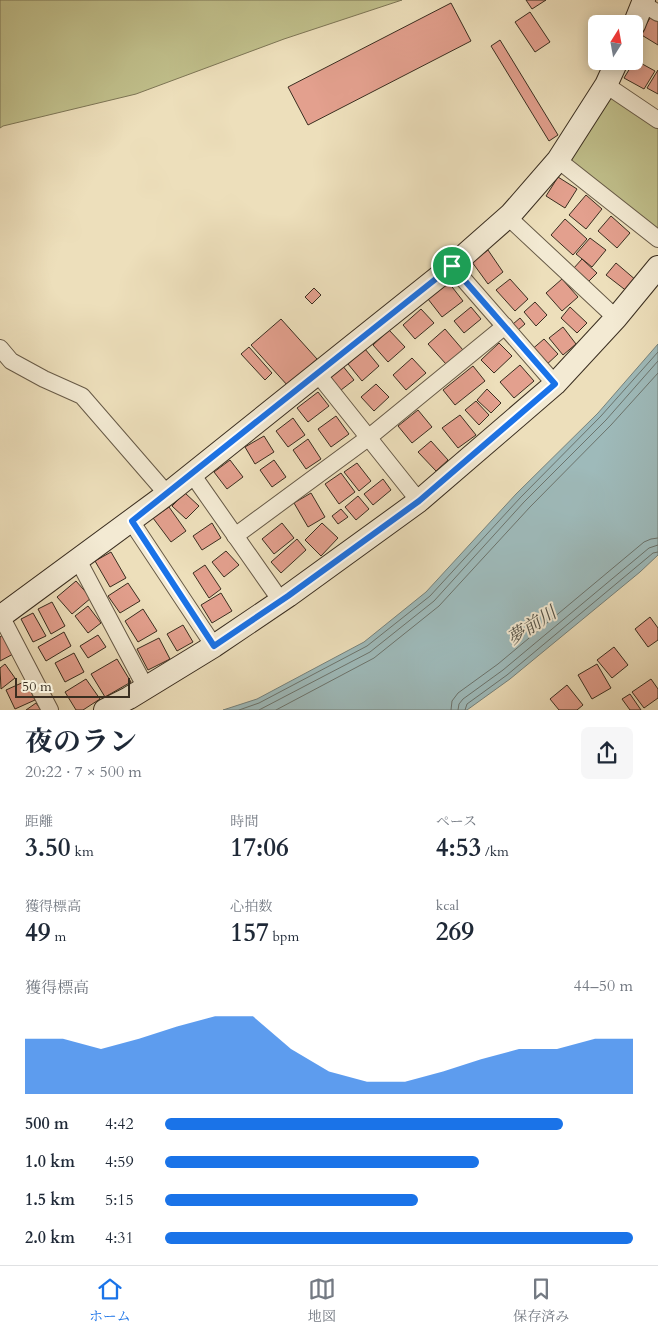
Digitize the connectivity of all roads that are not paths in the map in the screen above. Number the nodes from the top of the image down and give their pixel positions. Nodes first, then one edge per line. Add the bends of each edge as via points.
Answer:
1 (613, 70) edge
2 (606, 85) junction
3 (658, 120) edge
4 (558, 160) junction
5 (508, 217) junction
6 (658, 239) edge
7 (452, 266) junction
8 (658, 267) edge
9 (616, 318) junction
10 (505, 326) junction
11 (0, 348) edge
12 (317, 373) junction
13 (555, 384) junction
14 (368, 438) junction
15 (192, 474) junction
16 (167, 494) junction
17 (419, 501) junction
18 (132, 521) junction
19 (235, 536) junction
20 (78, 560) junction
21 (280, 601) junction
22 (0, 616) edge
23 (214, 646) junction
24 (146, 688) junction
25 (50, 710) edge
26 (105, 710) edge

1 - 2 street
2 - 3 street
2 - 4 street
4 - 5 street
4 - 6 street
5 - 7 street
5 - 9 street
7 - 10 street
7 - 12 street
8 - 9 street
9 - 13 street
10 - 13 street
10 - 14 street
11 - 16 street via 11,361 82,396
12 - 14 street
12 - 15 street
13 - 17 street
14 - 17 street
14 - 19 street
15 - 16 street
15 - 19 street
16 - 18 street
17 - 21 street
18 - 20 street
18 - 23 street
19 - 21 street
20 - 22 street
20 - 24 street
21 - 23 street
22 - 25 street
23 - 24 street
24 - 26 street

